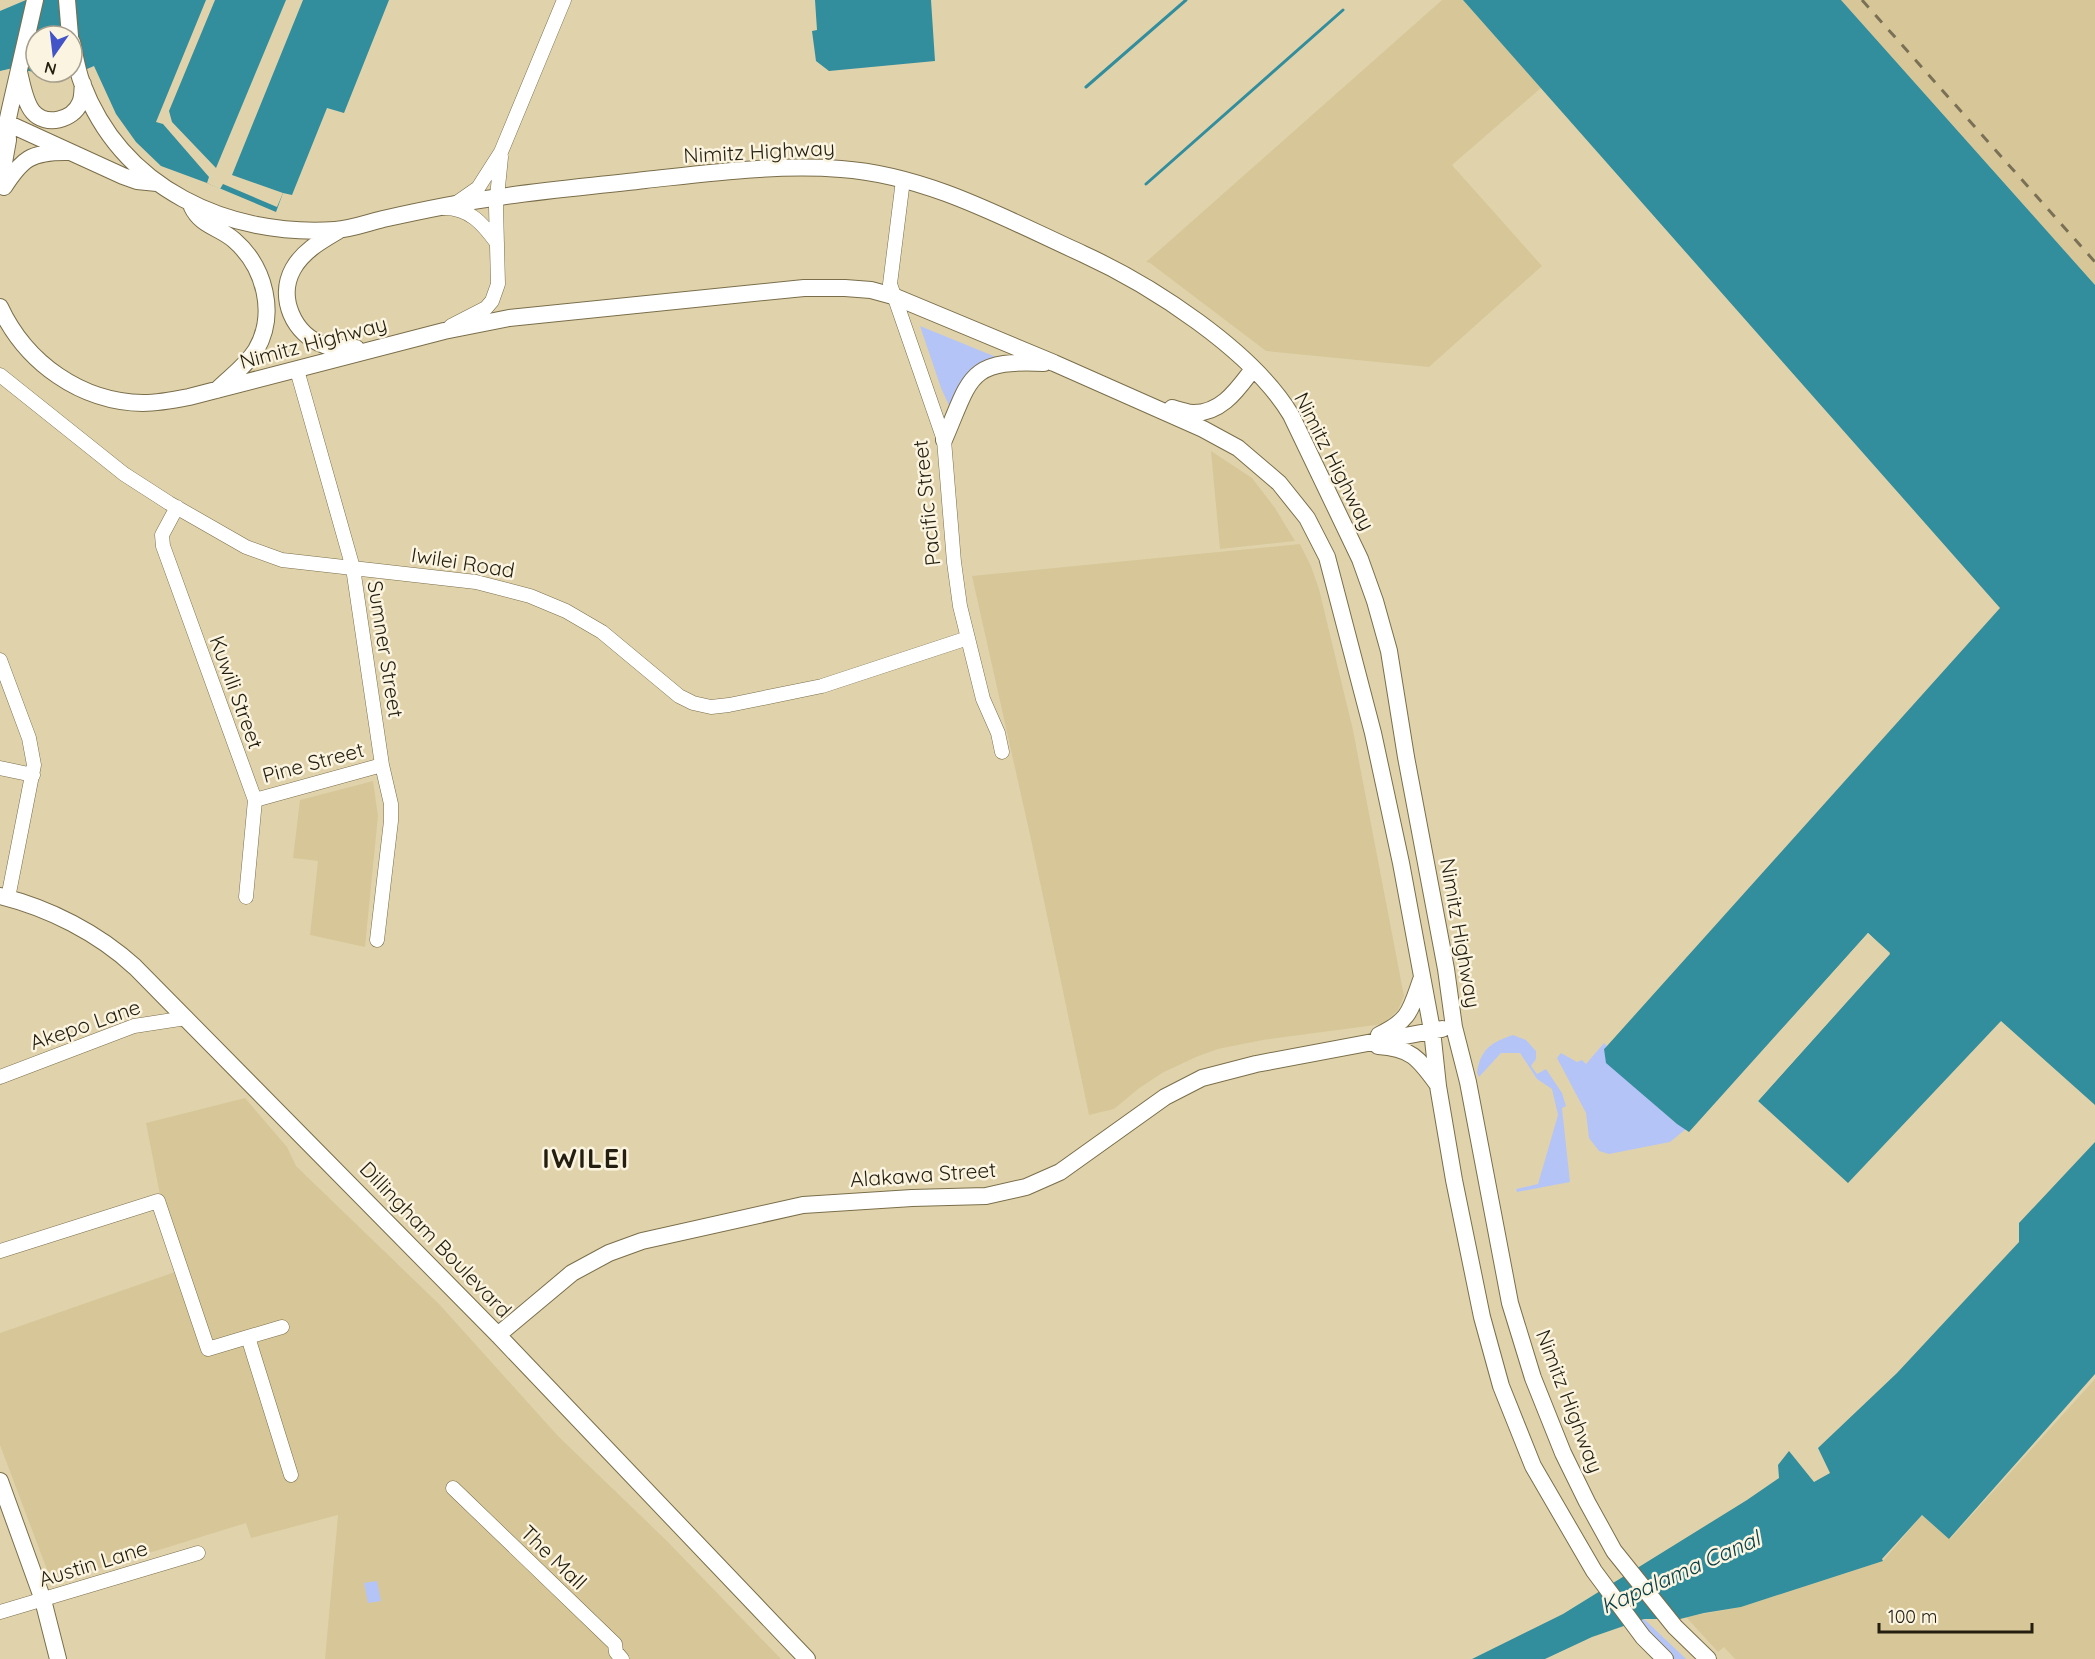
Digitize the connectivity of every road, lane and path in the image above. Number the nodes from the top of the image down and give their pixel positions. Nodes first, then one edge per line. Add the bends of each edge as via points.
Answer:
1 (36, 0) edge
2 (67, 0) edge
3 (564, 0) edge
4 (69, 24) edge
5 (19, 71) junction
6 (81, 84) edge
7 (84, 84) edge
8 (7, 123) junction
9 (0, 143) edge
10 (69, 152) junction
11 (501, 152) junction
12 (903, 180) junction
13 (157, 183) junction
14 (0, 185) edge
15 (0, 192) edge
16 (498, 197) junction
17 (190, 203) junction
18 (457, 203) junction
19 (433, 208) junction
20 (339, 230) junction
21 (497, 243) junction
22 (261, 275) junction
23 (288, 279) junction
24 (893, 296) junction
25 (0, 307) edge
26 (444, 331) junction
27 (377, 348) junction
28 (1054, 363) junction
29 (1253, 369) junction
30 (297, 370) junction
31 (0, 375) edge
32 (216, 390) junction
33 (1148, 405) junction
34 (944, 440) junction
35 (177, 507) junction
36 (346, 543) junction
37 (327, 565) junction
38 (353, 568) junction
39 (968, 638) junction
40 (0, 660) edge
41 (1002, 752) dead end
42 (382, 765) junction
43 (0, 768) edge
44 (33, 775) junction
45 (255, 800) junction
46 (4, 897) edge
47 (246, 897) dead end
48 (377, 940) dead end
49 (1422, 977) junction
50 (186, 1018) junction
51 (1454, 1027) junction
52 (1432, 1030) junction
53 (1359, 1045) junction
54 (0, 1077) edge
55 (1438, 1086) junction
56 (0, 1251) edge
57 (282, 1327) dead end
58 (498, 1335) junction
59 (248, 1336) junction
60 (291, 1475) dead end
61 (0, 1482) edge
62 (453, 1488) dead end
63 (198, 1553) dead end
64 (44, 1600) junction
65 (0, 1612) edge
66 (58, 1659) edge
67 (622, 1659) edge
68 (807, 1659) edge
69 (1665, 1659) edge
70 (1708, 1659) edge

1 - 5 main road
2 - 4 main road
3 - 11 street
5 - 6 main road via 31,110 46,119 63,119 73,113 81,101
5 - 8 main road
7 - 13 main road, Nimitz Highway via 111,135
8 - 9 main road
8 - 10 main road
8 - 14 main road
10 - 13 main road via 137,181
10 - 15 main road via 47,152 27,159
11 - 16 street
11 - 18 street via 478,188
12 - 16 main road, Nimitz Highway via 842,169 764,169
12 - 24 street, Pacific Street via 890,284
12 - 29 main road, Nimitz Highway via 965,201 1122,274 1199,323
13 - 17 main road, Nimitz Highway
16 - 18 main road, Nimitz Highway
16 - 21 street
17 - 20 main road, Nimitz Highway via 258,226
17 - 22 main road via 197,218 236,242
18 - 19 main road, Nimitz Highway
19 - 20 main road, Nimitz Highway
19 - 21 street via 454,208 469,214 481,222
20 - 23 main road via 314,244
21 - 26 street via 498,284 492,301 480,313
22 - 23 main road
22 - 32 main road via 266,312 261,340 249,359
23 - 27 main road via 288,310 310,339 339,348
24 - 26 main road, Nimitz Highway via 862,289 813,288 509,318
24 - 28 main road, Nimitz Highway
24 - 34 street, Pacific Street
25 - 32 main road, Nimitz Highway via 20,342 42,364 96,395 126,402 158,403
26 - 27 main road, Nimitz Highway
27 - 30 main road, Nimitz Highway
28 - 33 main road, Nimitz Highway
28 - 34 main road via 1014,362 980,373 961,395
29 - 33 main road via 1236,392 1214,409 1191,413
29 - 51 main road, Nimitz Highway via 1291,415 1360,559 1375,601 1389,651
30 - 32 main road, Nimitz Highway
30 - 36 street, Sumner Street
31 - 35 street, Iwilei Road via 124,474
33 - 49 main road, Nimitz Highway via 1203,429 1246,454 1279,483 1318,536 1327,557 1373,733
34 - 39 street, Pacific Street via 955,576
35 - 37 street, Iwilei Road via 258,553
35 - 45 street, Kuwili Street via 162,535 163,546
36 - 37 street
36 - 38 street, Sumner Street
37 - 38 street, Iwilei Road
38 - 39 street, Iwilei Road via 477,582 548,602 602,632 679,696 711,707 822,686
38 - 42 street, Sumner Street
39 - 41 street, Pacific Street via 983,699
40 - 44 street via 29,738
42 - 45 street, Pine Street
42 - 48 street, Sumner Street via 392,816
43 - 44 street
44 - 46 street
45 - 47 street, Kuwili Street
46 - 50 main road, Dillingham Boulevard via 74,924 110,946
49 - 52 main road, Nimitz Highway
49 - 53 main road via 1410,1012 1398,1026
50 - 54 street, Akepo Lane via 134,1026
50 - 58 main road, Dillingham Boulevard
51 - 52 main road, Alakawa Street
51 - 70 main road, Nimitz Highway via 1510,1303 1533,1378 1563,1453 1614,1551 1675,1627
52 - 53 main road, Alakawa Street
52 - 55 main road, Nimitz Highway
53 - 55 main road via 1406,1051 1421,1062
53 - 58 main road, Alakawa Street via 1202,1078 1165,1097 1073,1164 1026,1187 986,1196 803,1205 633,1244 572,1273
55 - 69 main road, Nimitz Highway via 1482,1317 1501,1386 1533,1466 1594,1571 1643,1637
56 - 59 street via 158,1201 208,1349
57 - 59 street
58 - 68 main road, Dillingham Boulevard
59 - 60 street
61 - 64 main road
62 - 67 street, The Mall via 615,1644
63 - 64 street, Austin Lane
64 - 65 street, Austin Lane
64 - 66 main road

